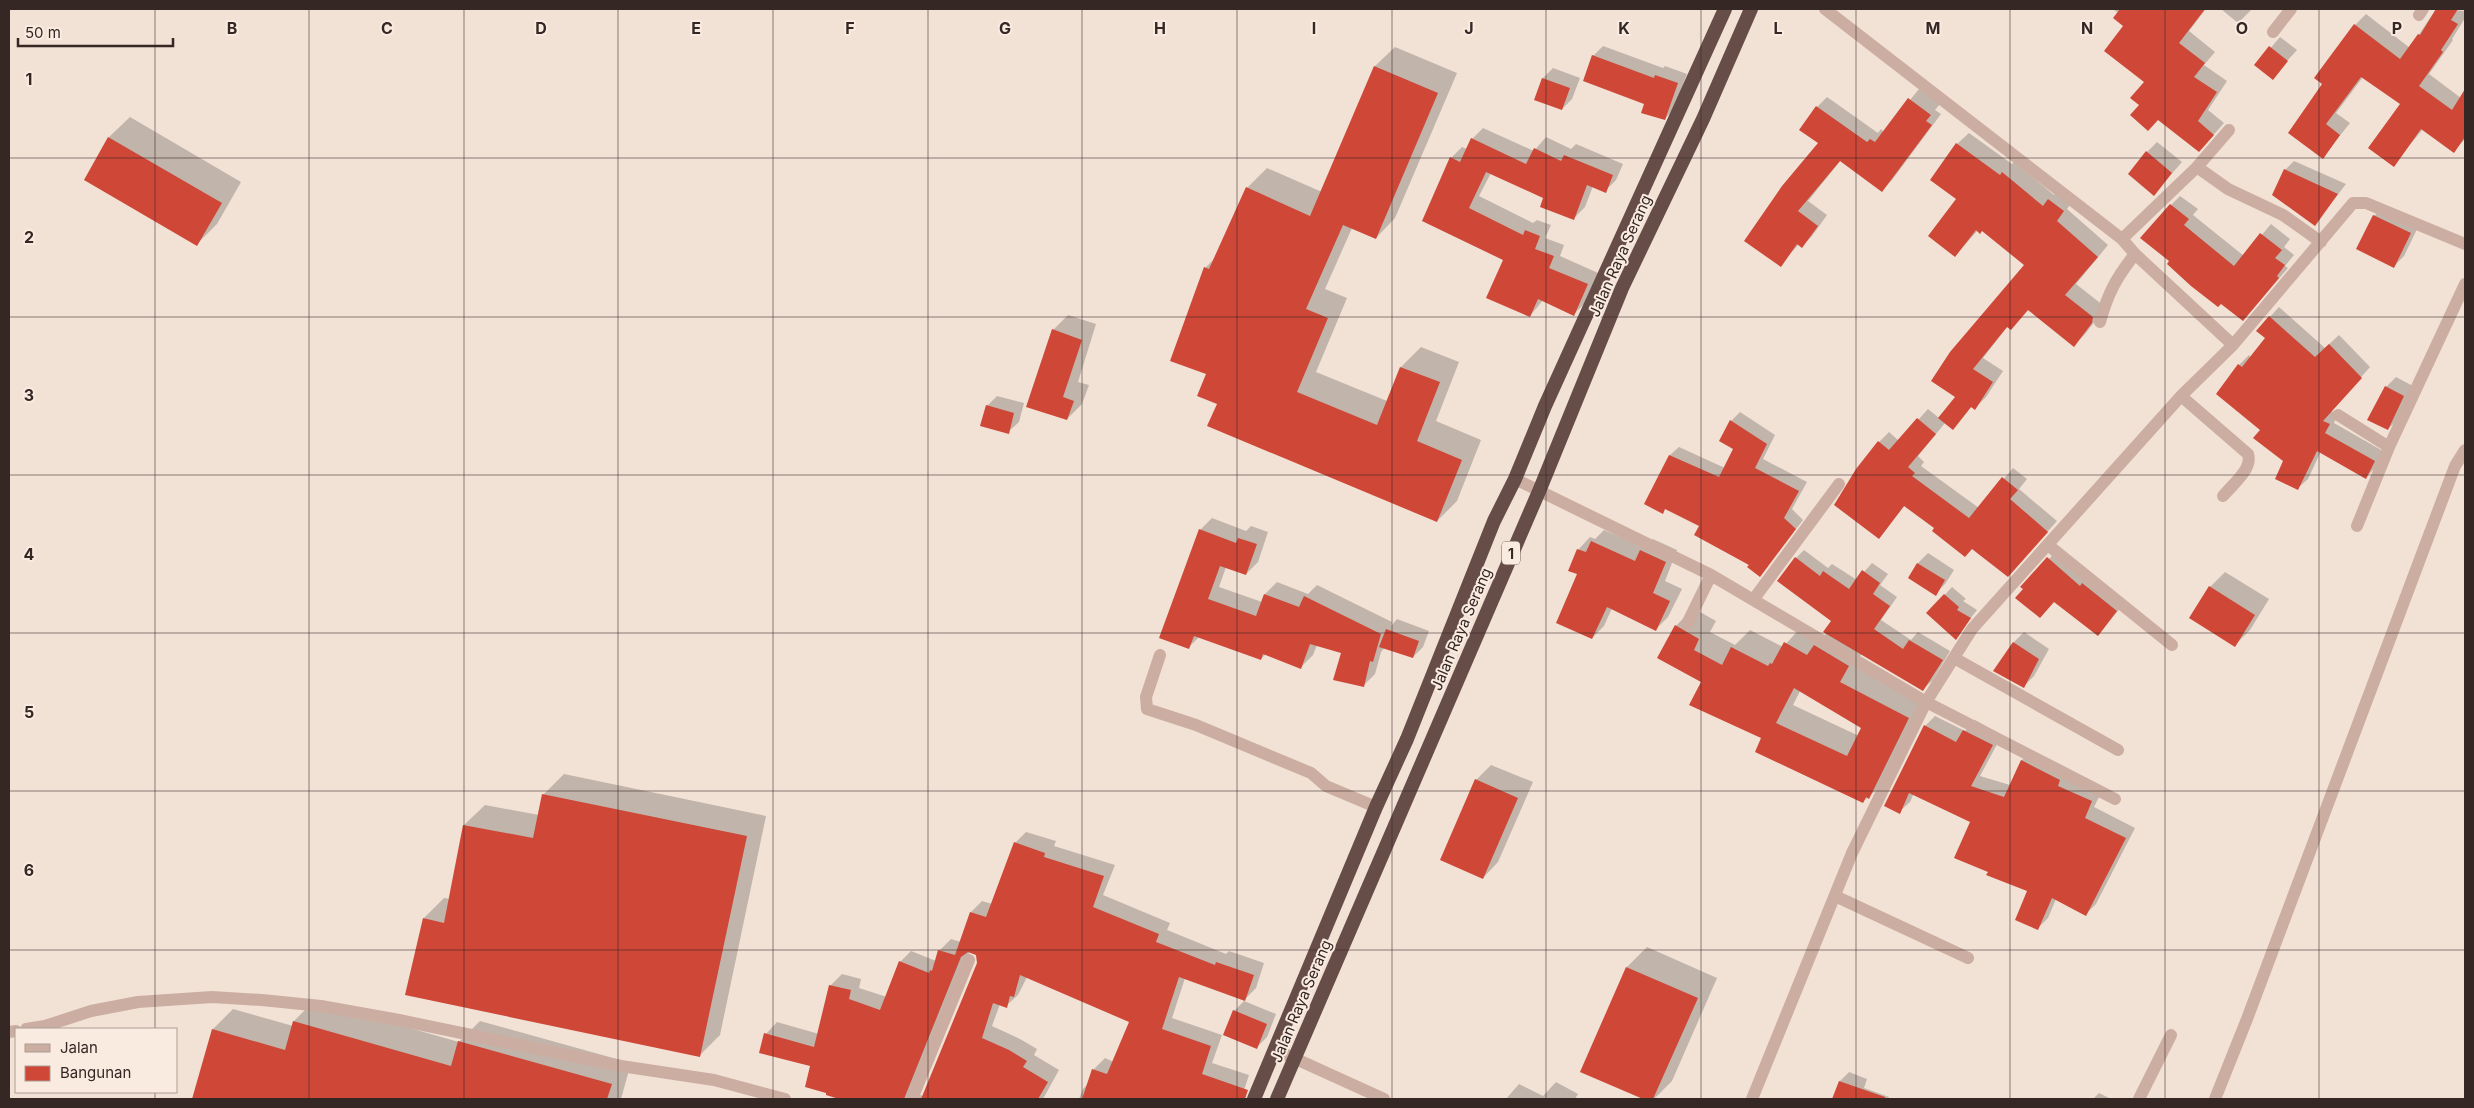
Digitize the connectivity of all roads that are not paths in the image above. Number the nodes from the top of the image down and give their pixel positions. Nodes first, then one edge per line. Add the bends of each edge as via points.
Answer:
1 (1724, 9) edge
2 (1752, 9) edge
3 (1825, 9) edge
4 (2291, 9) edge
5 (2273, 32) dead end
6 (2229, 130) dead end
7 (2197, 166) junction
8 (2122, 239) junction
9 (2322, 242) junction
10 (2465, 244) edge
11 (2136, 254) junction
12 (2465, 284) edge
13 (2100, 322) dead end
14 (2233, 345) junction
15 (2181, 396) junction
16 (2338, 415) dead end
17 (2390, 447) junction
18 (2465, 450) edge
19 (1515, 479) junction
20 (1839, 484) dead end
21 (1540, 489) junction
22 (2223, 496) dead end
23 (2357, 526) dead end
24 (2048, 546) junction
25 (1710, 575) junction
26 (1753, 600) junction
27 (1687, 624) dead end
28 (2172, 645) dead end
29 (1160, 655) dead end
30 (1954, 658) junction
31 (1926, 702) junction
32 (2118, 750) dead end
33 (2115, 799) dead end
34 (1376, 807) junction
35 (1835, 896) junction
36 (1968, 958) dead end
37 (969, 960) dead end
38 (30, 1028) edge
39 (2171, 1035) dead end
40 (1274, 1049) junction
41 (1294, 1057) junction
42 (784, 1099) edge
43 (912, 1099) edge
44 (1254, 1099) edge
45 (1277, 1099) edge
46 (1384, 1099) edge
47 (1753, 1099) edge
48 (2140, 1099) edge
49 (2215, 1099) edge

1 - 19 highway, Jalan Raya Serang / 1
2 - 21 highway, Jalan Raya Serang / 1 via 1622,288
3 - 8 street
4 - 5 street
6 - 7 street
7 - 8 street
7 - 9 street via 2228,189 2283,215
8 - 11 street
9 - 10 street via 2353,203 2366,203
9 - 14 street
11 - 13 street via 2117,277 2107,296
11 - 14 street
12 - 17 street
14 - 15 street
15 - 22 street via 2248,454 2247,467
15 - 24 street
16 - 17 street
17 - 23 street
18 - 49 street via 2455,466
19 - 21 street
19 - 34 highway, Jalan Raya Serang / 1 via 1494,521 1407,739
20 - 26 street
21 - 25 street
21 - 41 highway, Jalan Raya Serang / 1
24 - 28 street
24 - 30 street via 1972,628
25 - 26 street
25 - 27 street
26 - 31 street
29 - 34 street via 1146,697 1147,709 1196,725 1311,773 1326,786
30 - 31 street
30 - 32 street
31 - 33 street
31 - 35 street via 1852,853
34 - 40 highway, Jalan Raya Serang / 1
35 - 36 street
35 - 47 street
37 - 43 street
38 - 42 street via 138,1002 212,998 262,1000 321,1006 399,1020 621,1066 714,1080
39 - 48 street
40 - 41 street
40 - 44 highway, Jalan Raya Serang / 1
41 - 45 highway, Jalan Raya Serang / 1
41 - 46 street

